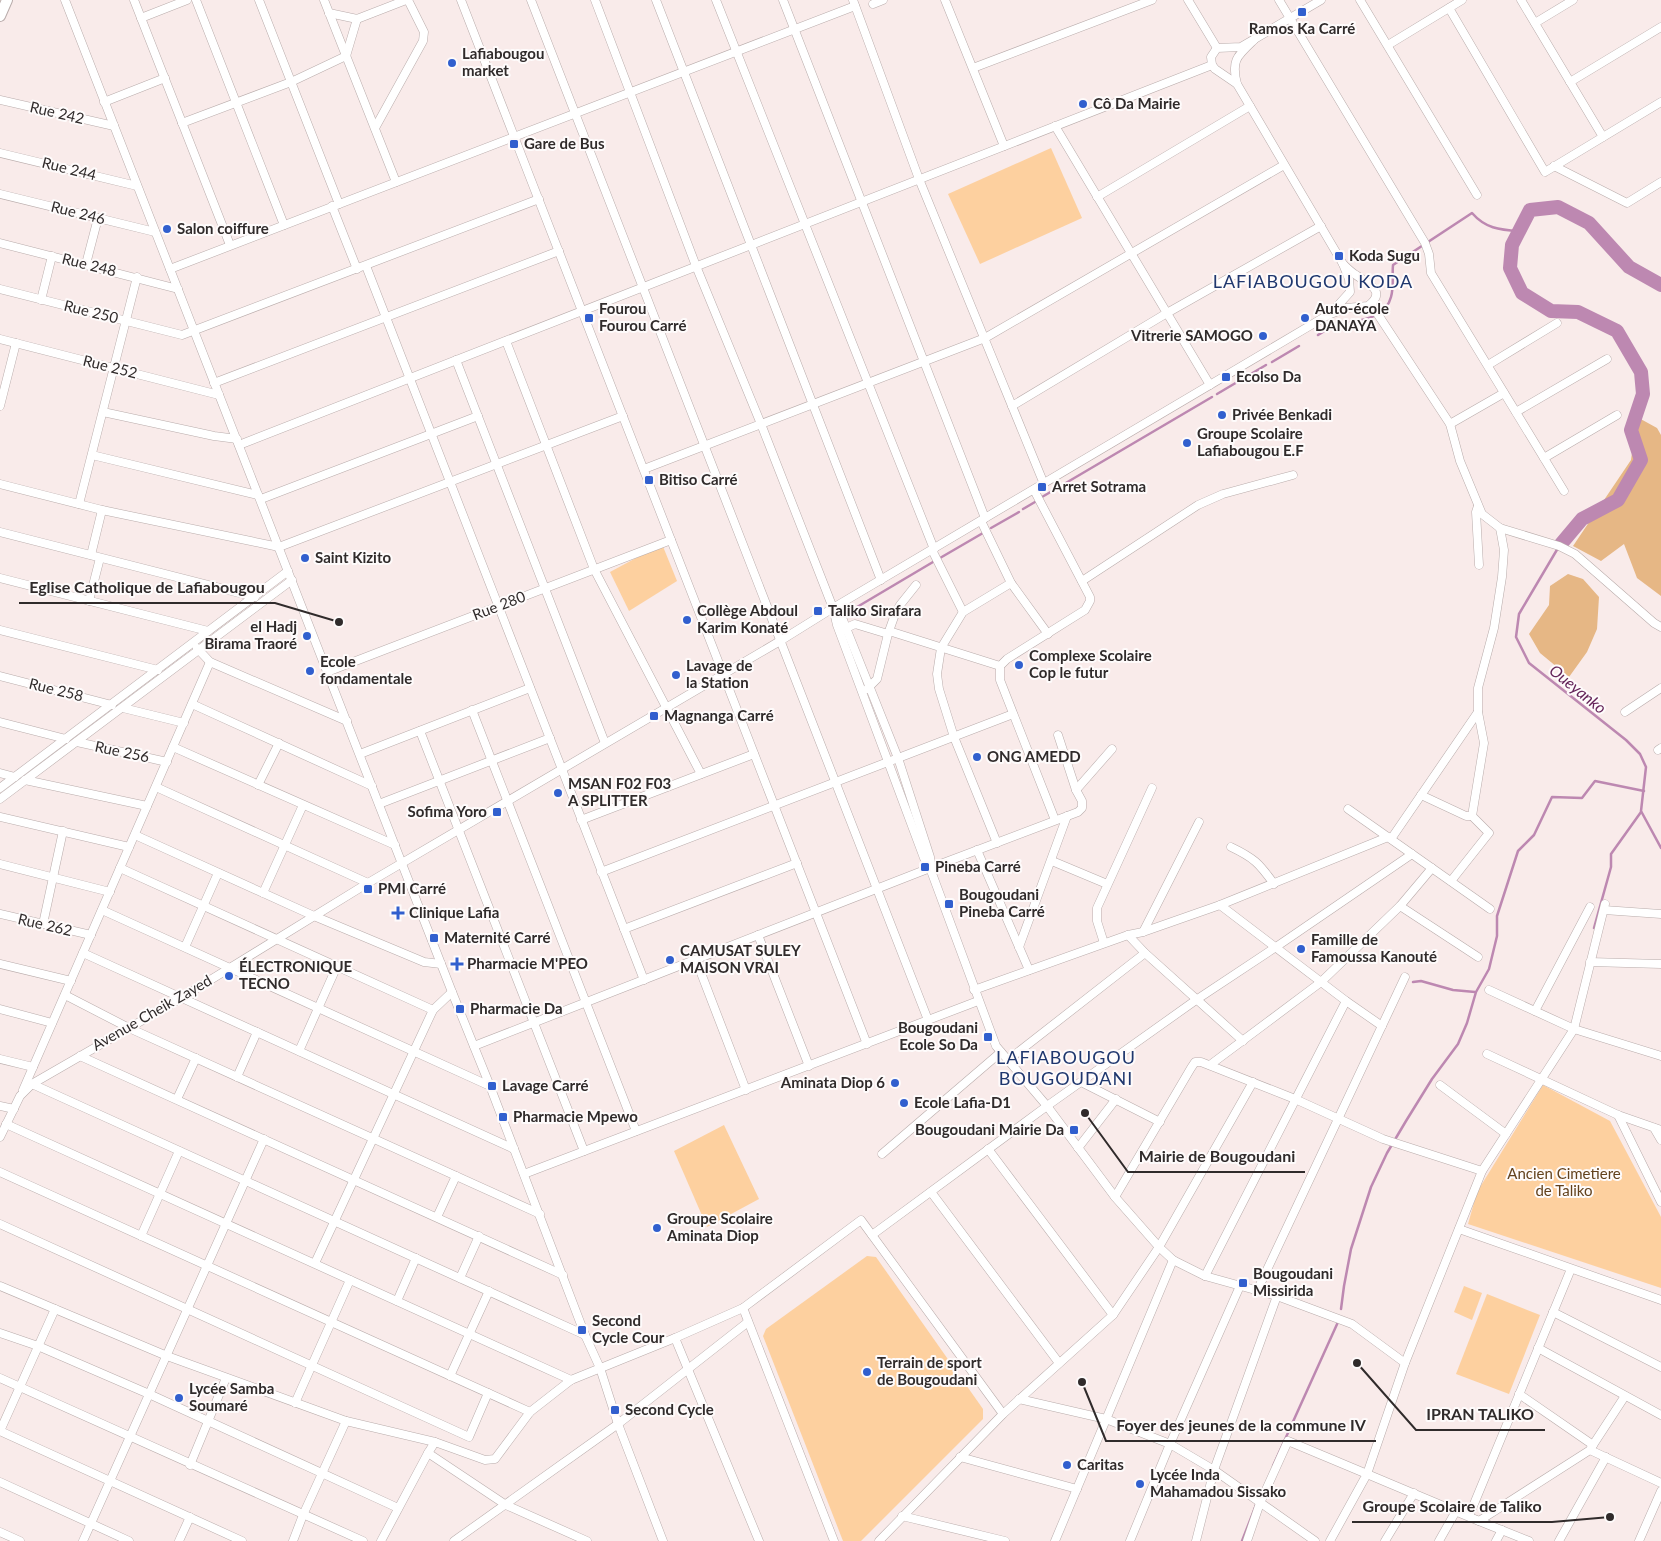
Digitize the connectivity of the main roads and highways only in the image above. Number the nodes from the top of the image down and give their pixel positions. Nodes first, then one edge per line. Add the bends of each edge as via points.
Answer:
1 (5, 1) edge
2 (0, 16) edge

1 - 2 main road

